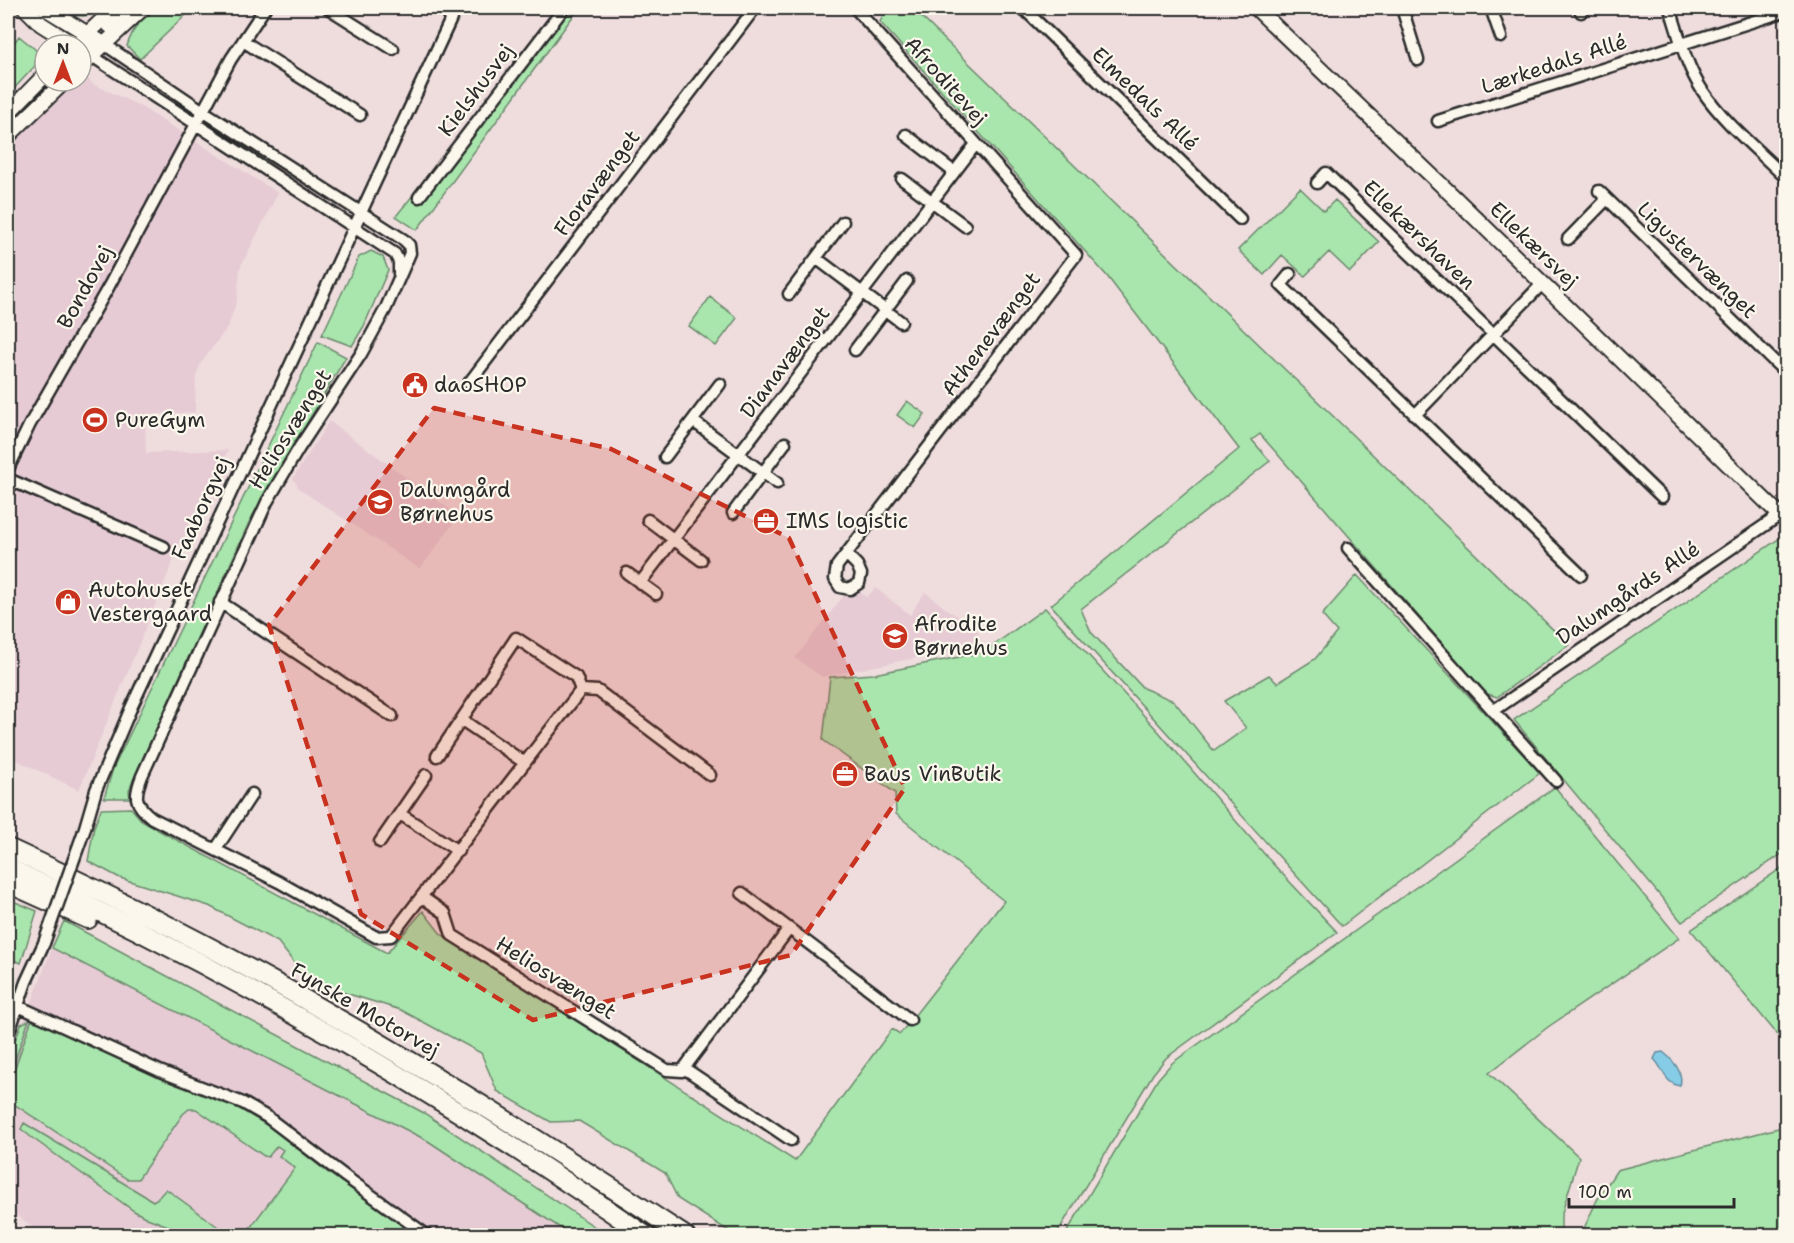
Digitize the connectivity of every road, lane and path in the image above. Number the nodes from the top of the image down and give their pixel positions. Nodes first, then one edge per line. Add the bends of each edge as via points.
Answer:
1 (25, 8) edge
2 (45, 8) edge
3 (116, 8) edge
4 (129, 8) edge
5 (143, 8) edge
6 (265, 8) edge
7 (328, 8) edge
8 (456, 8) edge
9 (564, 8) edge
10 (755, 8) edge
11 (855, 8) edge
12 (873, 8) edge
13 (1023, 8) edge
14 (1256, 8) edge
15 (1402, 8) edge
16 (1491, 8) edge
17 (1670, 8) edge
18 (1786, 11) edge
19 (863, 17) junction
20 (55, 33) edge
21 (1501, 37) dead end
22 (96, 39) junction
23 (93, 41) edge
24 (93, 41) edge
25 (243, 41) junction
26 (1682, 44) junction
27 (393, 49) dead end
28 (93, 58) edge
29 (1418, 60) dead end
30 (33, 87) edge
31 (41, 93) edge
32 (53, 93) edge
33 (203, 111) junction
34 (8, 113) edge
35 (360, 115) dead end
36 (1438, 121) dead end
37 (197, 123) junction
38 (8, 125) edge
39 (906, 135) dead end
40 (8, 136) edge
41 (976, 144) junction
42 (954, 172) junction
43 (902, 178) dead end
44 (1786, 178) edge
45 (1317, 183) dead end
46 (419, 197) dead end
47 (932, 201) junction
48 (361, 211) junction
49 (1240, 219) dead end
50 (843, 222) dead end
51 (354, 226) junction
52 (965, 226) dead end
53 (1568, 239) dead end
54 (816, 258) junction
55 (1290, 274) dead end
56 (399, 280) junction
57 (907, 280) dead end
58 (1543, 284) junction
59 (862, 293) junction
60 (789, 294) dead end
61 (885, 310) junction
62 (901, 322) dead end
63 (1494, 334) junction
64 (855, 350) dead end
65 (1786, 374) edge
66 (469, 383) dead end
67 (720, 384) dead end
68 (1415, 415) junction
69 (693, 421) junction
70 (785, 443) dead end
71 (739, 455) junction
72 (665, 457) dead end
73 (8, 469) edge
74 (763, 473) junction
75 (8, 479) edge
76 (777, 483) dead end
77 (1662, 497) dead end
78 (733, 513) dead end
79 (1783, 513) edge
80 (648, 520) dead end
81 (674, 539) junction
82 (164, 547) dead end
83 (1348, 548) dead end
84 (847, 555) dead end
85 (701, 560) dead end
86 (627, 573) dead end
87 (1581, 575) dead end
88 (640, 583) junction
89 (656, 594) dead end
90 (220, 602) junction
91 (581, 690) junction
92 (1493, 711) junction
93 (392, 716) dead end
94 (462, 720) junction
95 (437, 756) dead end
96 (525, 763) junction
97 (426, 775) dead end
98 (710, 775) dead end
99 (1556, 781) dead end
100 (252, 794) dead end
101 (400, 814) junction
102 (8, 842) edge
103 (380, 842) dead end
104 (8, 848) edge
105 (216, 849) junction
106 (458, 851) junction
107 (46, 866) junction
108 (8, 868) edge
109 (8, 883) edge
110 (742, 893) dead end
111 (422, 897) junction
112 (789, 929) junction
113 (246, 988) junction
114 (18, 1006) junction
115 (910, 1020) dead end
116 (8, 1035) edge
117 (684, 1068) junction
118 (791, 1140) dead end
119 (428, 1236) edge
120 (646, 1236) edge
121 (685, 1236) edge

1 - 20 street
2 - 22 street
3 - 22 street
4 - 22 street
5 - 22 street
6 - 25 street, Bondovej
7 - 27 street
8 - 48 street, Faaborgvej
9 - 46 street, Kielshusvej
10 - 66 street, Floravænget
11 - 19 street
12 - 19 street
13 - 49 street, Elmedals Allé
14 - 58 street, Ellekærsvej
15 - 29 street
16 - 21 street
17 - 26 street
18 - 26 street, Lærkedals Allé
19 - 41 street, Afroditevej
22 - 23 street
22 - 24 street
22 - 33 street
25 - 33 street, Bondovej
25 - 35 street
26 - 36 street, Lærkedals Allé
26 - 44 street via 1702,91
28 - 37 street
30 - 34 street
31 - 38 street
32 - 40 street
33 - 37 street, Bondovej
33 - 48 street
37 - 51 street
37 - 73 street, Bondovej
39 - 42 street
41 - 42 street, Dianavænget
41 - 84 street, Athenevænget via 1076,255
42 - 47 street, Dianavænget
43 - 47 street
45 - 63 street, Ellekærshaven via 1326,173
47 - 52 street
47 - 59 street, Dianavænget
48 - 51 street, Faaborgvej
48 - 56 street, Heliosvænget via 409,245 410,253
50 - 54 street, Dianavænget
51 - 56 street via 395,254
51 - 114 street, Faaborgvej, bridge via 131,708 96,790 44,943
53 - 65 street, Ligustervænget via 1603,195
54 - 59 street
54 - 60 street, Dianavænget
55 - 68 street via 1281,285
56 - 90 street, Heliosvænget via 361,354 281,477
57 - 61 street
58 - 63 street
58 - 79 street, Ellekærsvej
59 - 61 street
59 - 71 street, Dianavænget
61 - 62 street
61 - 64 street
63 - 68 street
63 - 77 street, Ellekærshaven
67 - 69 street, Dianavænget
68 - 87 street
69 - 71 street
69 - 72 street, Dianavænget
70 - 74 street
71 - 74 street
71 - 81 street, Dianavænget
74 - 76 street
74 - 78 street
75 - 82 street
79 - 92 street, Dalumgårds Allé
80 - 81 street
81 - 85 street
81 - 88 street, Dianavænget
83 - 92 street
86 - 88 street
88 - 89 street
90 - 93 street
90 - 105 street, Heliosvænget via 136,796 138,804 152,818
91 - 94 street via 576,677 516,638
91 - 96 street, Heliosvænget
91 - 98 street via 598,691
92 - 99 street
94 - 95 street
94 - 96 street
96 - 106 street, Heliosvænget
97 - 101 street
100 - 105 street
101 - 103 street
101 - 106 street
102 - 107 highway
104 - 107 highway, Fynske Motorvej
105 - 111 street, Heliosvænget via 376,937 391,936
106 - 111 street, Heliosvænget
107 - 121 highway, Fynske Motorvej via 236,961 335,1017 529,1134
108 - 113 highway, Fynske Motorvej
109 - 113 highway
110 - 112 street
111 - 117 street, Heliosvænget via 445,913 452,935 667,1070
112 - 115 street
112 - 117 street
113 - 120 highway, Fynske Motorvej via 510,1143
114 - 116 street, Faaborgvej
114 - 119 street via 162,1072 243,1103
117 - 118 street, Heliosvænget

